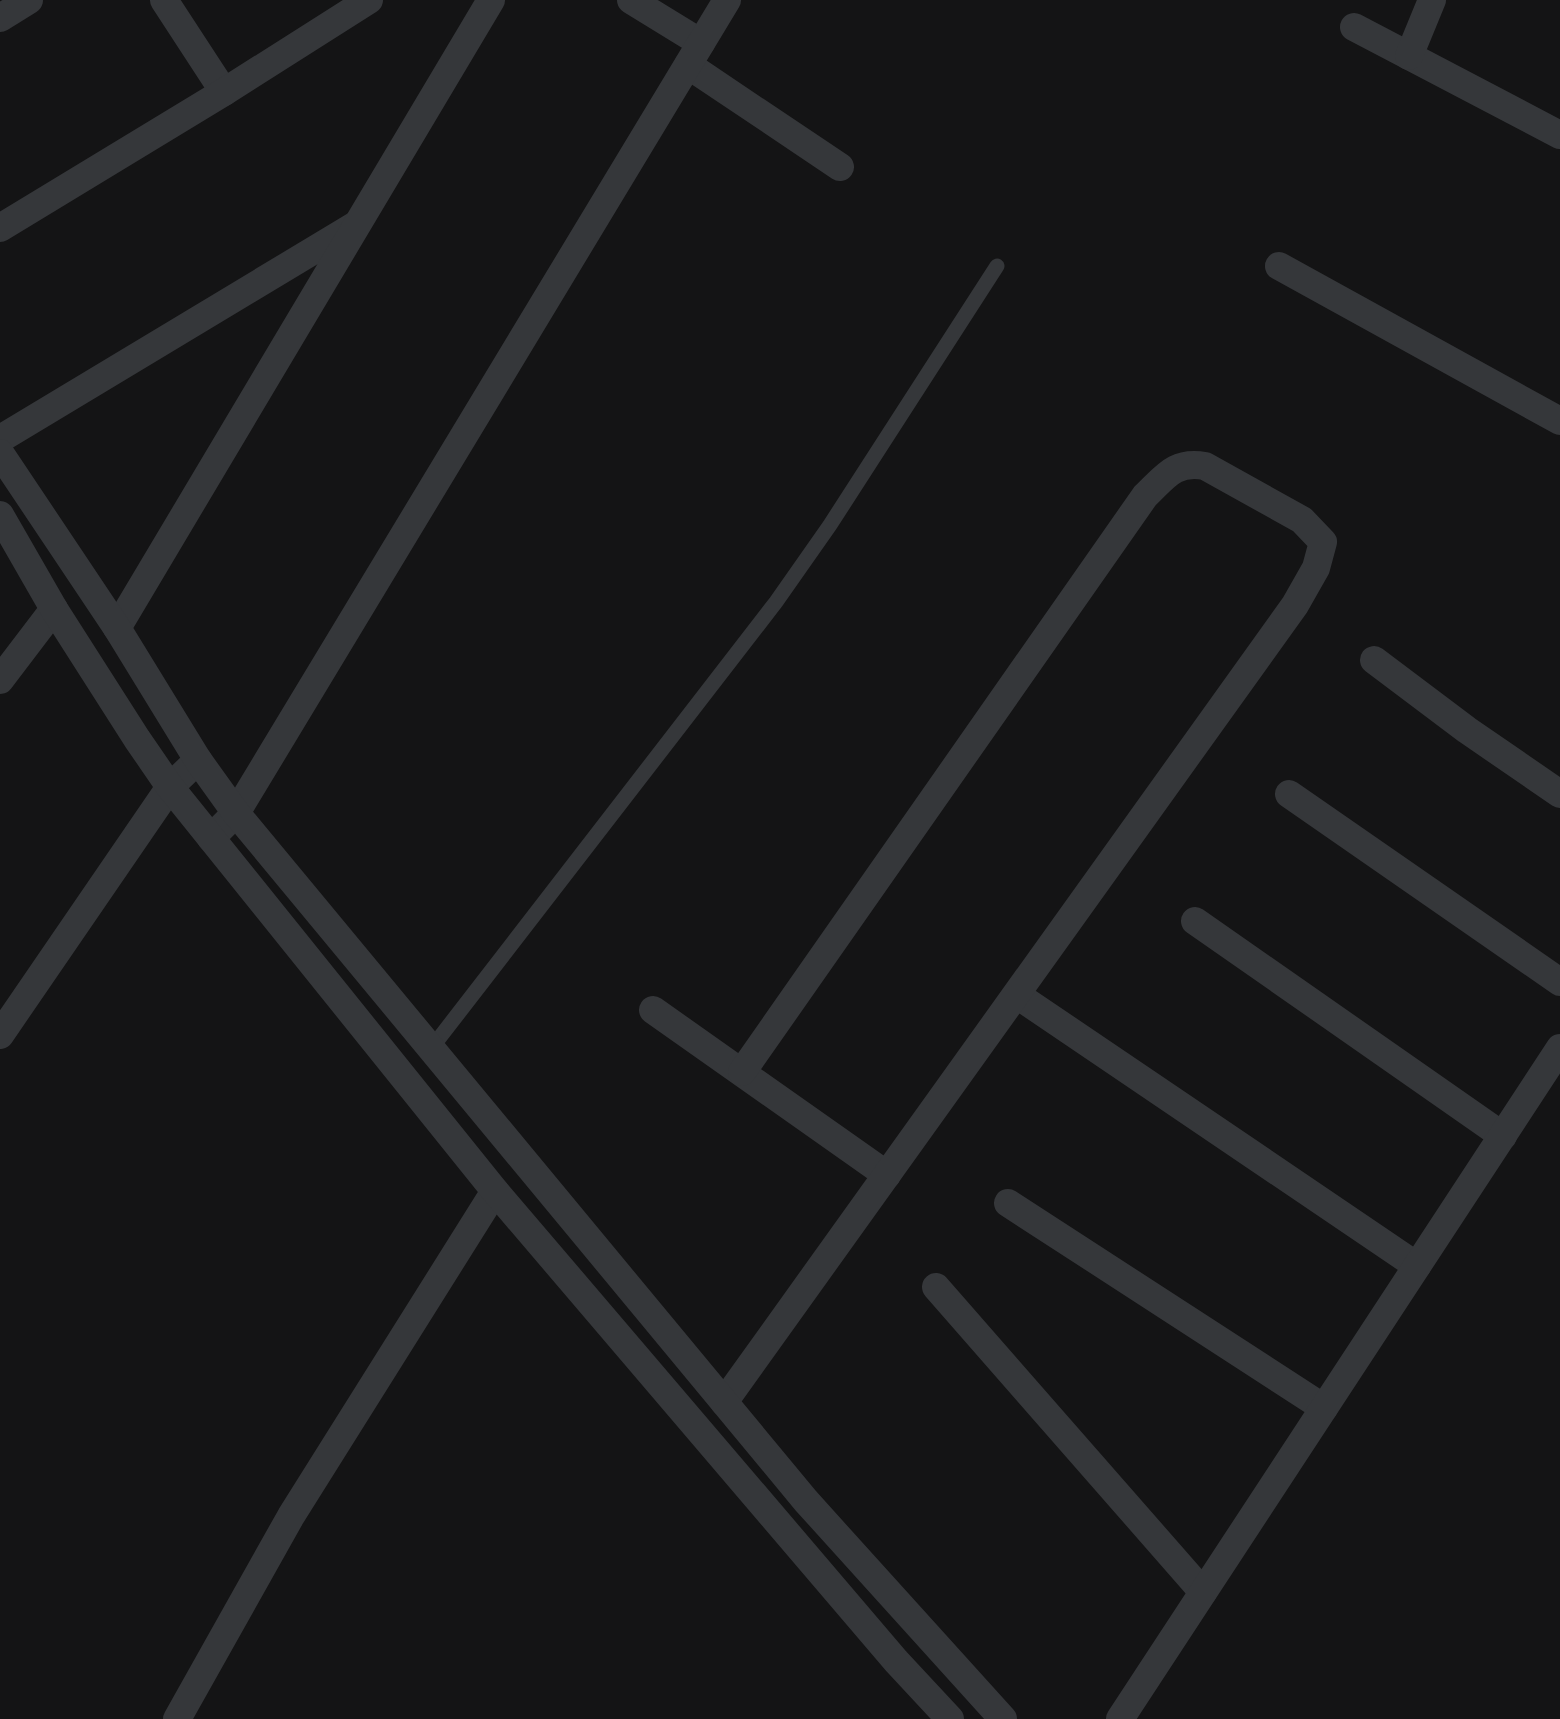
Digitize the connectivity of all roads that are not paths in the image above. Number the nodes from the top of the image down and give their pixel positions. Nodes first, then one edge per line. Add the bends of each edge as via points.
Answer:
1 (29, 0) edge
2 (164, 0) edge
3 (369, 0) edge
4 (491, 0) edge
5 (631, 0) edge
6 (727, 0) edge
7 (1432, 0) edge
8 (0, 18) edge
9 (1354, 28) dead end
10 (694, 54) junction
11 (1409, 56) junction
12 (224, 92) junction
13 (1560, 135) edge
14 (840, 167) dead end
15 (357, 224) junction
16 (0, 228) edge
17 (997, 266) dead end
18 (1279, 266) dead end
19 (1560, 421) edge
20 (0, 439) edge
21 (0, 453) edge
22 (0, 515) edge
23 (54, 609) junction
24 (117, 628) junction
25 (1374, 660) dead end
26 (0, 680) edge
27 (198, 760) junction
28 (170, 787) junction
29 (1289, 794) dead end
30 (1560, 794) edge
31 (236, 814) junction
32 (211, 838) junction
33 (1195, 921) dead end
34 (1560, 982) edge
35 (1017, 995) junction
36 (653, 1010) dead end
37 (0, 1035) edge
38 (1560, 1048) edge
39 (430, 1050) junction
40 (742, 1072) junction
41 (1503, 1136) junction
42 (887, 1175) junction
43 (495, 1191) junction
44 (1008, 1203) dead end
45 (1417, 1266) junction
46 (936, 1287) dead end
47 (724, 1402) junction
48 (1324, 1408) junction
49 (1203, 1592) junction
50 (177, 1719) edge
51 (950, 1719) edge
52 (1003, 1719) edge
53 (1120, 1719) edge

1 - 8 street
2 - 12 street
3 - 12 street
4 - 15 street
5 - 10 street
6 - 10 street
7 - 11 street
9 - 11 street
10 - 14 street
10 - 31 street
11 - 13 street
12 - 16 street
15 - 20 street
15 - 24 street
17 - 39 lane via 830,525 776,602
18 - 19 street
21 - 24 street
22 - 23 street
23 - 26 street
23 - 28 street
24 - 27 street
25 - 30 street
27 - 28 street
27 - 31 street
28 - 32 street
28 - 37 street
29 - 34 street
31 - 32 street
31 - 39 street
32 - 43 street
33 - 41 street
35 - 40 street via 1295,605 1316,568 1323,542 1313,530 1302,520 1206,466 1189,463 1171,471 1145,496
35 - 42 street
35 - 45 street
36 - 40 street
38 - 41 street
39 - 47 street
40 - 42 street
41 - 45 street
42 - 47 street
43 - 50 street via 291,1516
43 - 51 street via 877,1639
44 - 48 street
45 - 48 street
46 - 49 street
47 - 52 street via 806,1501
48 - 49 street
49 - 53 street

